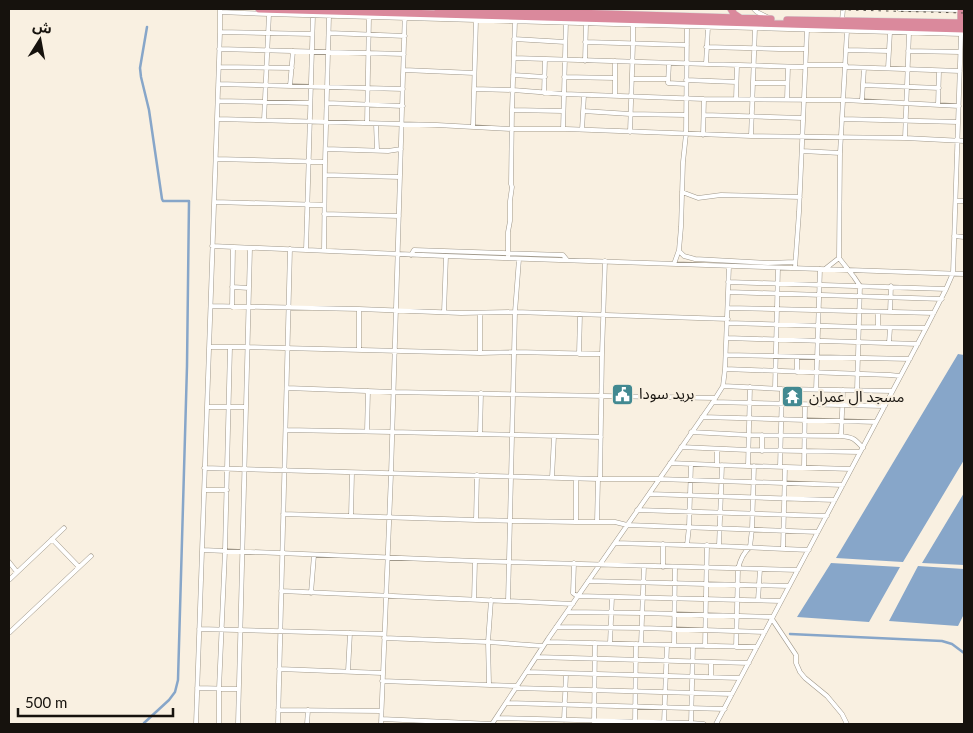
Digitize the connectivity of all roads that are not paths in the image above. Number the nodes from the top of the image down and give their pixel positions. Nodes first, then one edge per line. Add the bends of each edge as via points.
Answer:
1 (259, 9) edge
2 (438, 9) edge
3 (728, 9) edge
4 (754, 9) edge
5 (843, 9) edge
6 (901, 9) edge
7 (962, 9) edge
8 (220, 10) edge
9 (456, 11) edge
10 (313, 13) junction
11 (405, 13) edge
12 (269, 14) junction
13 (329, 16) junction
14 (369, 17) junction
15 (718, 17) junction
16 (476, 18) junction
17 (741, 18) junction
18 (515, 19) junction
19 (770, 19) junction
20 (566, 20) junction
21 (728, 20) junction
22 (633, 22) junction
23 (586, 24) junction
24 (687, 26) junction
25 (844, 26) junction
26 (708, 27) junction
27 (807, 27) junction
28 (755, 28) junction
29 (962, 28) edge
30 (220, 32) junction
31 (890, 32) junction
32 (329, 33) junction
33 (909, 33) junction
34 (268, 34) junction
35 (312, 34) junction
36 (369, 35) junction
37 (404, 36) junction
38 (514, 39) junction
39 (565, 42) junction
40 (585, 42) junction
41 (633, 44) junction
42 (687, 45) junction
43 (706, 47) junction
44 (806, 48) junction
45 (219, 49) junction
46 (754, 49) junction
47 (267, 50) junction
48 (847, 50) junction
49 (889, 50) junction
50 (293, 51) junction
51 (312, 51) junction
52 (908, 51) junction
53 (328, 52) junction
54 (960, 52) junction
55 (369, 53) junction
56 (404, 54) junction
57 (514, 58) junction
58 (545, 59) junction
59 (565, 60) junction
60 (585, 61) junction
61 (615, 61) junction
62 (633, 62) junction
63 (669, 63) junction
64 (686, 64) junction
65 (706, 64) junction
66 (737, 65) junction
67 (219, 66) junction
68 (754, 66) junction
69 (806, 66) junction
70 (846, 66) junction
71 (788, 67) junction
72 (266, 68) junction
73 (292, 68) junction
74 (864, 68) junction
75 (888, 68) junction
76 (907, 69) junction
77 (404, 70) junction
78 (939, 70) junction
79 (960, 71) junction
80 (474, 72) junction
81 (513, 75) junction
82 (545, 76) junction
83 (564, 77) junction
84 (615, 78) junction
85 (632, 79) junction
86 (668, 79) junction
87 (686, 82) junction
88 (736, 82) junction
89 (753, 83) junction
90 (787, 83) junction
91 (218, 84) junction
92 (266, 85) junction
93 (863, 85) junction
94 (290, 86) junction
95 (906, 86) junction
96 (310, 87) junction
97 (328, 87) junction
98 (368, 87) junction
99 (939, 88) junction
100 (403, 89) junction
101 (474, 89) junction
102 (513, 90) junction
103 (544, 93) junction
104 (564, 94) junction
105 (584, 95) junction
106 (615, 95) junction
107 (631, 96) junction
108 (686, 98) junction
109 (804, 98) junction
110 (704, 99) junction
111 (736, 99) junction
112 (753, 99) junction
113 (787, 99) junction
114 (844, 100) junction
115 (862, 100) junction
116 (218, 101) junction
117 (265, 102) junction
118 (310, 103) junction
119 (327, 103) junction
120 (906, 103) junction
121 (368, 104) junction
122 (938, 105) junction
123 (403, 106) junction
124 (959, 106) junction
125 (512, 110) junction
126 (563, 111) junction
127 (583, 111) junction
128 (630, 114) junction
129 (686, 115) junction
130 (704, 115) junction
131 (752, 116) junction
132 (803, 118) junction
133 (217, 119) junction
134 (843, 119) junction
135 (264, 120) junction
136 (906, 120) junction
137 (310, 122) junction
138 (326, 122) junction
139 (958, 122) junction
140 (367, 123) junction
141 (376, 124) junction
142 (402, 125) junction
143 (474, 127) junction
144 (512, 129) junction
145 (563, 129) junction
146 (582, 130) junction
147 (630, 132) junction
148 (686, 134) junction
149 (703, 135) junction
150 (751, 136) junction
151 (802, 136) junction
152 (842, 138) junction
153 (905, 138) junction
154 (958, 141) junction
155 (964, 141) edge
156 (326, 149) junction
157 (401, 149) junction
158 (377, 150) junction
159 (802, 151) junction
160 (840, 153) junction
161 (216, 160) junction
162 (308, 161) junction
163 (325, 162) junction
164 (325, 174) junction
165 (400, 176) junction
166 (682, 192) junction
167 (800, 197) junction
168 (956, 201) junction
169 (964, 201) edge
170 (215, 202) junction
171 (307, 205) junction
172 (324, 205) junction
173 (324, 214) junction
174 (399, 216) junction
175 (954, 236) junction
176 (964, 237) edge
177 (212, 246) junction
178 (233, 247) junction
179 (250, 248) junction
180 (290, 250) junction
181 (306, 250) junction
182 (324, 251) junction
183 (679, 251) junction
184 (398, 254) junction
185 (411, 255) junction
186 (446, 256) junction
187 (508, 256) junction
188 (839, 258) junction
189 (519, 259) junction
190 (567, 260) junction
191 (605, 261) junction
192 (795, 262) junction
193 (674, 264) junction
194 (729, 266) junction
195 (778, 268) junction
196 (795, 268) junction
197 (820, 269) junction
198 (825, 269) junction
199 (849, 270) junction
200 (953, 273) junction
201 (964, 274) edge
202 (728, 282) junction
203 (777, 284) junction
204 (819, 286) junction
205 (860, 286) junction
206 (891, 286) junction
207 (232, 287) junction
208 (249, 288) junction
209 (946, 289) junction
210 (728, 292) junction
211 (777, 294) junction
212 (819, 295) junction
213 (859, 296) junction
214 (890, 297) junction
215 (942, 299) junction
216 (211, 306) junction
217 (232, 307) junction
218 (289, 307) junction
219 (248, 308) junction
220 (728, 308) junction
221 (359, 309) junction
222 (396, 310) junction
223 (777, 310) junction
224 (818, 310) junction
225 (859, 311) junction
226 (444, 312) junction
227 (516, 312) junction
228 (878, 312) junction
229 (890, 312) junction
230 (480, 313) junction
231 (934, 313) junction
232 (580, 314) junction
233 (604, 315) junction
234 (728, 321) junction
235 (776, 325) junction
236 (818, 326) junction
237 (878, 327) junction
238 (858, 328) junction
239 (890, 328) junction
240 (926, 328) junction
241 (727, 338) junction
242 (776, 340) junction
243 (818, 342) junction
244 (858, 342) junction
245 (889, 343) junction
246 (918, 344) junction
247 (210, 347) junction
248 (230, 347) junction
249 (247, 347) junction
250 (288, 348) junction
251 (359, 349) junction
252 (394, 350) junction
253 (515, 352) junction
254 (480, 353) junction
255 (580, 354) junction
256 (602, 354) junction
257 (726, 355) junction
258 (776, 356) junction
259 (797, 357) junction
260 (817, 357) junction
261 (858, 358) junction
262 (910, 359) junction
263 (726, 369) junction
264 (776, 371) junction
265 (796, 372) junction
266 (816, 373) junction
267 (857, 374) junction
268 (900, 376) junction
269 (722, 386) junction
270 (750, 387) junction
271 (287, 388) junction
272 (775, 388) junction
273 (782, 389) junction
274 (816, 390) junction
275 (843, 390) junction
276 (857, 390) junction
277 (368, 391) junction
278 (892, 391) junction
279 (393, 392) junction
280 (481, 393) junction
281 (514, 394) junction
282 (602, 396) junction
283 (714, 400) junction
284 (749, 403) junction
285 (782, 404) junction
286 (805, 405) junction
287 (842, 406) junction
288 (885, 406) junction
289 (208, 407) junction
290 (229, 407) junction
291 (246, 407) junction
292 (702, 417) junction
293 (749, 419) junction
294 (780, 420) junction
295 (805, 420) junction
296 (842, 422) junction
297 (876, 422) junction
298 (286, 430) junction
299 (367, 431) junction
300 (392, 432) junction
301 (691, 432) junction
302 (480, 434) junction
303 (512, 435) junction
304 (748, 435) junction
305 (762, 435) junction
306 (780, 435) junction
307 (554, 436) junction
308 (805, 436) junction
309 (841, 436) junction
310 (601, 437) junction
311 (680, 447) junction
312 (717, 449) junction
313 (748, 450) junction
314 (762, 450) junction
315 (861, 450) junction
316 (780, 451) junction
317 (804, 451) junction
318 (670, 463) junction
319 (691, 464) junction
320 (720, 465) junction
321 (748, 466) junction
322 (754, 466) junction
323 (780, 467) junction
324 (785, 467) junction
325 (204, 468) junction
326 (804, 468) junction
327 (227, 469) junction
328 (851, 469) junction
329 (245, 470) junction
330 (284, 471) junction
331 (352, 473) junction
332 (391, 474) junction
333 (477, 475) junction
334 (511, 477) junction
335 (552, 478) junction
336 (576, 479) junction
337 (599, 479) junction
338 (658, 480) junction
339 (691, 481) junction
340 (721, 481) junction
341 (753, 483) junction
342 (784, 484) junction
343 (843, 485) junction
344 (204, 490) junction
345 (227, 490) junction
346 (649, 494) junction
347 (690, 496) junction
348 (721, 496) junction
349 (753, 498) junction
350 (784, 499) junction
351 (835, 500) junction
352 (637, 510) junction
353 (690, 512) junction
354 (720, 513) junction
355 (283, 514) junction
356 (752, 514) junction
357 (784, 515) junction
358 (351, 516) junction
359 (827, 516) junction
360 (388, 517) junction
361 (476, 520) junction
362 (511, 521) junction
363 (576, 522) junction
364 (597, 522) junction
365 (627, 525) junction
366 (690, 527) junction
367 (64, 528) dead end
368 (720, 528) junction
369 (752, 529) junction
370 (784, 530) junction
371 (818, 532) junction
372 (52, 539) junction
373 (614, 542) junction
374 (663, 544) junction
375 (687, 545) junction
376 (706, 545) junction
377 (719, 546) junction
378 (750, 547) junction
379 (783, 549) junction
380 (202, 550) junction
381 (809, 550) junction
382 (225, 551) junction
383 (242, 552) junction
384 (282, 553) junction
385 (314, 555) junction
386 (91, 556) dead end
387 (387, 558) junction
388 (474, 561) junction
389 (509, 561) junction
390 (9, 562) edge
391 (574, 563) junction
392 (600, 564) junction
393 (644, 566) junction
394 (79, 567) junction
395 (663, 567) junction
396 (675, 567) junction
397 (706, 568) junction
398 (738, 569) junction
399 (760, 569) junction
400 (798, 570) junction
401 (18, 572) junction
402 (9, 580) edge
403 (588, 581) junction
404 (643, 582) junction
405 (675, 583) junction
406 (706, 584) junction
407 (737, 584) junction
408 (760, 585) junction
409 (789, 586) junction
410 (281, 591) junction
411 (311, 592) junction
412 (386, 596) junction
413 (577, 596) junction
414 (612, 597) junction
415 (642, 597) junction
416 (674, 599) junction
417 (474, 600) junction
418 (491, 600) junction
419 (706, 600) junction
420 (737, 600) junction
421 (758, 600) junction
422 (508, 601) junction
423 (781, 601) junction
424 (573, 604) junction
425 (567, 612) junction
426 (611, 612) junction
427 (642, 613) junction
428 (673, 614) junction
429 (705, 615) junction
430 (736, 616) junction
431 (772, 618) junction
432 (556, 627) junction
433 (200, 628) junction
434 (610, 628) junction
435 (642, 628) junction
436 (222, 629) junction
437 (241, 630) junction
438 (674, 630) junction
439 (705, 630) junction
440 (9, 631) edge
441 (280, 631) junction
442 (736, 631) junction
443 (764, 632) junction
444 (350, 633) junction
445 (384, 636) junction
446 (488, 642) junction
447 (546, 642) junction
448 (595, 643) junction
449 (610, 643) junction
450 (639, 644) junction
451 (667, 645) junction
452 (674, 645) junction
453 (543, 646) junction
454 (693, 646) junction
455 (705, 646) junction
456 (736, 647) junction
457 (757, 647) junction
458 (536, 657) junction
459 (595, 658) junction
460 (636, 660) junction
461 (666, 661) junction
462 (693, 662) junction
463 (711, 662) junction
464 (748, 662) junction
465 (279, 669) junction
466 (348, 672) junction
467 (526, 672) junction
468 (382, 673) junction
469 (566, 674) junction
470 (595, 674) junction
471 (636, 676) junction
472 (666, 676) junction
473 (692, 677) junction
474 (711, 678) junction
475 (740, 678) junction
476 (382, 681) junction
477 (489, 684) junction
478 (517, 687) junction
479 (197, 688) junction
480 (238, 688) junction
481 (219, 689) junction
482 (595, 689) junction
483 (565, 690) junction
484 (636, 691) junction
485 (665, 692) junction
486 (692, 692) junction
487 (732, 694) junction
488 (506, 703) junction
489 (565, 705) junction
490 (594, 705) junction
491 (635, 707) junction
492 (665, 708) junction
493 (692, 708) junction
494 (725, 709) junction
495 (278, 710) junction
496 (308, 710) junction
497 (381, 711) junction
498 (497, 718) junction
499 (513, 718) junction
500 (564, 720) junction
501 (381, 722) edge
502 (529, 722) edge
503 (556, 722) edge
504 (594, 723) edge
505 (635, 723) edge
506 (666, 723) edge
507 (691, 723) junction
508 (196, 724) edge
509 (219, 724) edge
510 (238, 724) edge
511 (278, 724) edge
512 (308, 724) edge
513 (492, 724) edge
514 (513, 724) edge
515 (704, 724) edge
516 (716, 724) edge
517 (847, 724) edge

1 - 10 highway
2 - 9 highway
3 - 15 highway
3 - 17 highway
3 - 21 street
4 - 19 street
5 - 25 street
6 - 7 street
7 - 29 highway
8 - 12 street
8 - 30 street
9 - 11 highway
9 - 15 highway
9 - 16 highway
10 - 11 highway
10 - 12 street
10 - 13 street
10 - 35 street
11 - 14 street
11 - 16 street
11 - 37 street
12 - 34 street
13 - 14 street
13 - 32 street
14 - 36 street
15 - 21 highway
16 - 18 highway
16 - 80 street
17 - 19 highway
17 - 21 highway
18 - 20 highway
18 - 38 street
19 - 25 highway
20 - 22 highway
20 - 23 street
20 - 39 street
21 - 22 highway
21 - 27 highway
22 - 23 street
22 - 24 street
22 - 41 street
23 - 40 street
24 - 26 street
24 - 42 street
25 - 27 highway
25 - 29 highway
25 - 31 street
25 - 48 street
26 - 28 street
26 - 43 street
27 - 28 street
27 - 44 street
28 - 46 street
29 - 33 street
29 - 54 street
30 - 34 street
30 - 45 street
31 - 33 street
31 - 49 street
32 - 36 street
32 - 53 street
33 - 52 street
34 - 35 street
34 - 47 street
35 - 51 street
36 - 37 street
36 - 55 street
37 - 56 street
38 - 39 street
38 - 57 street
39 - 59 street
40 - 41 street
40 - 60 street
41 - 42 street
41 - 62 street
42 - 64 street
43 - 46 street
43 - 65 street
44 - 46 street
44 - 69 street
45 - 47 street
45 - 67 street
46 - 68 street
47 - 50 street
47 - 72 street
48 - 49 street
48 - 70 street
49 - 75 street
50 - 51 street
50 - 73 street
51 - 53 street
51 - 96 street
52 - 54 street
52 - 76 street
53 - 55 street
53 - 97 street
54 - 79 street
55 - 56 street
55 - 98 street
56 - 77 street
57 - 58 street
57 - 81 street
58 - 59 street
58 - 82 street
59 - 60 street
59 - 83 street
60 - 61 street
61 - 62 street
61 - 84 street
62 - 63 street
62 - 85 street
63 - 64 street
63 - 86 street
64 - 65 street
64 - 87 street
65 - 66 street
66 - 68 street
66 - 88 street
67 - 72 street
67 - 91 street
68 - 71 street
68 - 89 street
69 - 70 street
69 - 71 street
69 - 109 street
70 - 74 street
70 - 114 street
71 - 90 street
72 - 73 street
72 - 92 street
73 - 94 street
74 - 75 street
74 - 93 street
75 - 76 street
76 - 78 street
76 - 95 street
77 - 80 street
77 - 100 street
78 - 79 street
78 - 99 street
79 - 124 street
80 - 101 street
81 - 82 street
81 - 102 street
82 - 103 street
83 - 84 street
83 - 104 street
84 - 106 street
85 - 86 street
85 - 107 street
86 - 87 street via 668,83
87 - 88 street
87 - 108 street
88 - 111 street
89 - 90 street
89 - 112 street
90 - 113 street
91 - 92 street
91 - 116 street
92 - 94 street
92 - 117 street
93 - 95 street
93 - 115 street
94 - 96 street
95 - 99 street
95 - 120 street
96 - 97 street
96 - 118 street
97 - 98 street
97 - 119 street
98 - 100 street
98 - 121 street
99 - 122 street
100 - 123 street
101 - 102 street
101 - 143 street
102 - 103 street
102 - 125 street
103 - 104 street
104 - 105 street
104 - 126 street
105 - 106 street
105 - 127 street
106 - 107 street
107 - 108 street
107 - 128 street
108 - 110 street
108 - 129 street
109 - 113 street
109 - 114 street
109 - 132 street
110 - 111 street
110 - 130 street
111 - 112 street
112 - 113 street
112 - 131 street
114 - 115 street
114 - 134 street
115 - 120 street
116 - 117 street
116 - 133 street
117 - 118 street
117 - 135 street
118 - 137 street
119 - 121 street
119 - 138 street
120 - 122 street
120 - 136 street
121 - 123 street
121 - 140 street
122 - 124 street
123 - 142 street
124 - 139 street
125 - 126 street
125 - 144 street
126 - 145 street
127 - 128 street
127 - 146 street
128 - 129 street
128 - 147 street
129 - 148 street
130 - 131 street
130 - 149 street
131 - 132 street
131 - 150 street
132 - 151 street
133 - 135 street
133 - 161 street
134 - 136 street
134 - 152 street
135 - 137 street
136 - 139 street
136 - 153 street
137 - 138 street
137 - 162 street
138 - 140 street
138 - 156 street
139 - 154 street
140 - 141 street
141 - 142 street
141 - 158 street
142 - 143 street
142 - 157 street
143 - 144 street
144 - 145 street
144 - 187 street
145 - 146 street
146 - 147 street
147 - 148 street
148 - 149 street
148 - 166 street
149 - 150 street
150 - 151 street
151 - 152 street
151 - 159 street
152 - 153 street
152 - 160 street
153 - 154 street
154 - 155 street
154 - 168 street
156 - 158 street
156 - 163 street
157 - 158 street
157 - 165 street
159 - 160 street
159 - 167 street
160 - 188 street
161 - 162 street
161 - 170 street
162 - 163 street
162 - 171 street
163 - 164 street
164 - 165 street
164 - 172 street
165 - 174 street
166 - 167 street via 698,198 721,195
166 - 183 street
167 - 192 street
168 - 169 street
168 - 175 street
170 - 171 street
170 - 177 street
171 - 172 street
171 - 181 street
172 - 173 street
173 - 174 street
173 - 182 street
174 - 184 street
175 - 176 street
175 - 200 street
177 - 178 street
177 - 216 street
178 - 179 street
178 - 207 street
179 - 180 street
179 - 208 street
180 - 181 street
180 - 218 street
181 - 182 street
182 - 184 street
183 - 192 street via 695,259
183 - 193 street
184 - 185 street
184 - 222 street
185 - 186 street
185 - 187 street via 413,251 420,250
186 - 187 street
186 - 226 street
187 - 189 street
187 - 190 street via 563,255
188 - 198 street
188 - 199 street
189 - 190 street
189 - 227 street
190 - 191 street
191 - 193 street
191 - 233 street
192 - 196 street
193 - 194 street
194 - 195 street
194 - 202 street
195 - 196 street
195 - 203 street
196 - 197 street
197 - 198 street
197 - 204 street
198 - 199 street
199 - 200 street
199 - 205 street
200 - 201 street
200 - 209 street
202 - 203 street
202 - 210 street
203 - 204 street
203 - 211 street
204 - 205 street
204 - 212 street
205 - 206 street
205 - 213 street
206 - 209 street
206 - 214 street
207 - 208 street
207 - 217 street
208 - 219 street
209 - 215 street
210 - 211 street
210 - 220 street
211 - 212 street
211 - 223 street
212 - 213 street
212 - 224 street
213 - 214 street
213 - 225 street
214 - 215 street
214 - 229 street
215 - 231 street
216 - 217 street
216 - 247 street
217 - 219 street
218 - 219 street
218 - 221 street
218 - 250 street
219 - 249 street
220 - 223 street
220 - 234 street
221 - 222 street
221 - 251 street
222 - 226 street
222 - 252 street
223 - 224 street
223 - 235 street
224 - 225 street
224 - 236 street
225 - 228 street
225 - 238 street
226 - 230 street
227 - 230 street
227 - 232 street
227 - 253 street
228 - 229 street
228 - 237 street
229 - 231 street
230 - 254 street
231 - 240 street
232 - 233 street
232 - 255 street
233 - 234 street
233 - 256 street
234 - 235 street
234 - 241 street
235 - 236 street
235 - 242 street
236 - 238 street
236 - 243 street
237 - 238 street
237 - 239 street
238 - 244 street
239 - 240 street
239 - 245 street
240 - 246 street
241 - 242 street
241 - 257 street
242 - 243 street
242 - 258 street
243 - 244 street
243 - 260 street
244 - 245 street
244 - 261 street
245 - 246 street
246 - 262 street
247 - 248 street
247 - 289 street
248 - 249 street
248 - 290 street
249 - 250 street
249 - 291 street
250 - 251 street
250 - 271 street
251 - 252 street
252 - 254 street
252 - 279 street
253 - 254 street
253 - 255 street
253 - 281 street
255 - 256 street
256 - 282 street
257 - 258 street
257 - 263 street
258 - 259 street
258 - 264 street
259 - 260 street
259 - 265 street
260 - 261 street
260 - 266 street
261 - 262 street
261 - 267 street
262 - 268 street
263 - 264 street
263 - 269 street
264 - 265 street
264 - 272 street
265 - 266 street
266 - 267 street
266 - 274 street
267 - 268 street
267 - 276 street
268 - 278 street
269 - 270 street
269 - 283 street
270 - 272 street
270 - 284 street
271 - 277 street
271 - 298 street
272 - 273 street
273 - 274 street
273 - 285 street
274 - 275 street
275 - 276 street
275 - 287 street
276 - 278 street
277 - 279 street
277 - 299 street
278 - 288 street
279 - 280 street
279 - 300 street
280 - 281 street
280 - 302 street
281 - 282 street
281 - 303 street
282 - 283 street
282 - 310 street
283 - 284 street
283 - 292 street
284 - 285 street
284 - 293 street
285 - 286 street
285 - 294 street
286 - 287 street
286 - 295 street
287 - 288 street
287 - 296 street
288 - 297 street
289 - 290 street
289 - 325 street
290 - 291 street
290 - 327 street
291 - 329 street
292 - 293 street
292 - 301 street
293 - 294 street
293 - 304 street
294 - 295 street
294 - 306 street
295 - 296 street
295 - 308 street
296 - 297 street
296 - 309 street
297 - 315 street
298 - 299 street
298 - 330 street
299 - 300 street
300 - 302 street
300 - 332 street
301 - 304 street
301 - 311 street
302 - 303 street
303 - 307 street
303 - 334 street
304 - 305 street
304 - 313 street
305 - 306 street
305 - 314 street
306 - 308 street
306 - 316 street
307 - 310 street
307 - 335 street
308 - 309 street
308 - 317 street
309 - 315 street via 852,438
310 - 337 street
311 - 312 street
311 - 318 street
312 - 313 street
312 - 320 street
313 - 314 street
313 - 321 street
314 - 316 street
315 - 317 street
315 - 328 street
316 - 317 street
316 - 323 street
317 - 326 street
318 - 319 street
318 - 338 street
319 - 320 street
319 - 339 street
320 - 321 street
320 - 340 street
321 - 322 street
322 - 323 street
322 - 341 street
323 - 324 street
324 - 326 street
324 - 342 street
325 - 327 street
325 - 344 street
326 - 328 street
327 - 329 street
327 - 345 street
328 - 343 street
329 - 330 street
329 - 383 street
330 - 331 street
330 - 355 street
331 - 332 street
331 - 358 street
332 - 333 street
332 - 360 street
333 - 334 street
333 - 361 street
334 - 335 street
334 - 362 street
335 - 336 street
336 - 337 street
336 - 363 street
337 - 338 street
337 - 364 street
338 - 339 street
338 - 346 street
339 - 340 street
339 - 347 street
340 - 341 street
340 - 348 street
341 - 342 street
341 - 349 street
342 - 343 street
342 - 350 street
343 - 351 street
344 - 345 street
344 - 380 street
345 - 382 street
346 - 347 street
346 - 352 street
347 - 348 street
347 - 353 street
348 - 349 street
348 - 354 street
349 - 350 street
349 - 356 street
350 - 351 street
350 - 357 street
351 - 359 street
352 - 353 street
352 - 365 street
353 - 354 street
353 - 366 street
354 - 356 street
354 - 368 street
355 - 358 street
355 - 384 street
356 - 357 street
356 - 369 street
357 - 359 street
357 - 370 street
358 - 360 street
359 - 371 street
360 - 361 street
360 - 387 street
361 - 362 street
362 - 363 street
362 - 389 street
363 - 364 street
364 - 365 street
365 - 366 street
365 - 373 street
366 - 368 street
366 - 375 street
367 - 372 street
368 - 369 street
368 - 377 street
369 - 370 street
369 - 378 street
370 - 371 street
370 - 379 street
371 - 381 street
372 - 394 street
372 - 401 street
373 - 374 street
373 - 392 street
374 - 375 street
374 - 395 street
375 - 376 street
376 - 377 street
376 - 397 street
377 - 378 street
378 - 379 street
378 - 398 street
379 - 381 street
380 - 382 street
380 - 433 street
381 - 400 street
382 - 383 street
382 - 436 street
383 - 384 street
383 - 437 street
384 - 385 street
384 - 410 street
385 - 387 street
385 - 411 street
386 - 394 street
387 - 388 street
387 - 412 street
388 - 389 street
388 - 417 street
389 - 391 street
389 - 422 street
390 - 401 street
391 - 392 street
391 - 413 street via 573,593
392 - 393 street
392 - 403 street
393 - 395 street
393 - 404 street
394 - 440 street
395 - 396 street
396 - 397 street
396 - 405 street
397 - 398 street
397 - 406 street
398 - 399 street
398 - 407 street
399 - 400 street
399 - 408 street
400 - 409 street
401 - 402 street
403 - 404 street
403 - 413 street
404 - 405 street
404 - 415 street
405 - 406 street
405 - 416 street
406 - 407 street
406 - 419 street
407 - 408 street
407 - 420 street
408 - 409 street
408 - 421 street
409 - 423 street
410 - 411 street
410 - 441 street
411 - 412 street
412 - 417 street
412 - 445 street
413 - 414 street
413 - 424 street
414 - 415 street
414 - 426 street
415 - 416 street
415 - 427 street
416 - 419 street
416 - 428 street
417 - 418 street
418 - 422 street
418 - 446 street
419 - 420 street
419 - 429 street
420 - 421 street
420 - 430 street
421 - 423 street
422 - 424 street
423 - 431 street
424 - 425 street
425 - 426 street
425 - 432 street
426 - 427 street
426 - 434 street
427 - 428 street
427 - 435 street
428 - 429 street
428 - 438 street
429 - 430 street
429 - 439 street
430 - 431 street
430 - 442 street
431 - 443 street
431 - 517 street via 796,654 800,672 827,696
432 - 434 street
432 - 447 street
433 - 436 street
433 - 479 street
434 - 435 street
434 - 449 street
435 - 438 street
435 - 450 street
436 - 437 street
436 - 481 street
437 - 441 street
437 - 480 street
438 - 439 street
438 - 452 street
439 - 442 street
439 - 455 street
441 - 444 street
441 - 465 street
442 - 443 street
442 - 456 street
443 - 457 street
444 - 445 street
444 - 466 street
445 - 446 street
445 - 468 street
446 - 453 street
446 - 477 street
447 - 448 street
447 - 453 street
448 - 449 street
448 - 459 street
449 - 450 street
450 - 451 street
450 - 460 street
451 - 452 street
451 - 461 street
452 - 454 street
453 - 458 street
454 - 455 street
454 - 462 street
455 - 456 street
456 - 457 street
457 - 464 street
458 - 459 street
458 - 467 street
459 - 460 street
459 - 470 street
460 - 461 street
460 - 471 street
461 - 462 street
461 - 472 street
462 - 463 street
462 - 473 street
463 - 464 street
463 - 474 street
464 - 475 street
465 - 466 street
465 - 495 street
466 - 468 street
467 - 469 street
467 - 478 street
468 - 476 street
469 - 470 street
469 - 483 street
470 - 471 street
470 - 482 street
471 - 472 street
471 - 484 street
472 - 473 street
472 - 485 street
473 - 474 street
473 - 486 street
474 - 475 street
475 - 487 street
476 - 477 street
476 - 497 street
477 - 478 street
478 - 483 street
478 - 488 street
479 - 481 street
479 - 508 street
480 - 481 street
480 - 510 street
481 - 509 street
482 - 483 street
482 - 484 street
482 - 490 street
483 - 489 street
484 - 485 street
484 - 491 street
485 - 486 street
485 - 492 street
486 - 487 street
486 - 493 street
487 - 494 street
488 - 489 street
488 - 498 street
489 - 490 street
489 - 500 street
490 - 491 street
490 - 504 street
491 - 492 street
491 - 505 street
492 - 493 street
492 - 506 street
493 - 494 street
493 - 507 street
494 - 516 street
495 - 496 street
495 - 511 street
496 - 497 street
496 - 512 street
497 - 501 street
498 - 499 street
498 - 513 street
499 - 502 street
499 - 514 street
500 - 503 street
500 - 504 street
501 - 513 street
502 - 503 street
504 - 505 street
505 - 506 street
506 - 507 street
507 - 515 street

